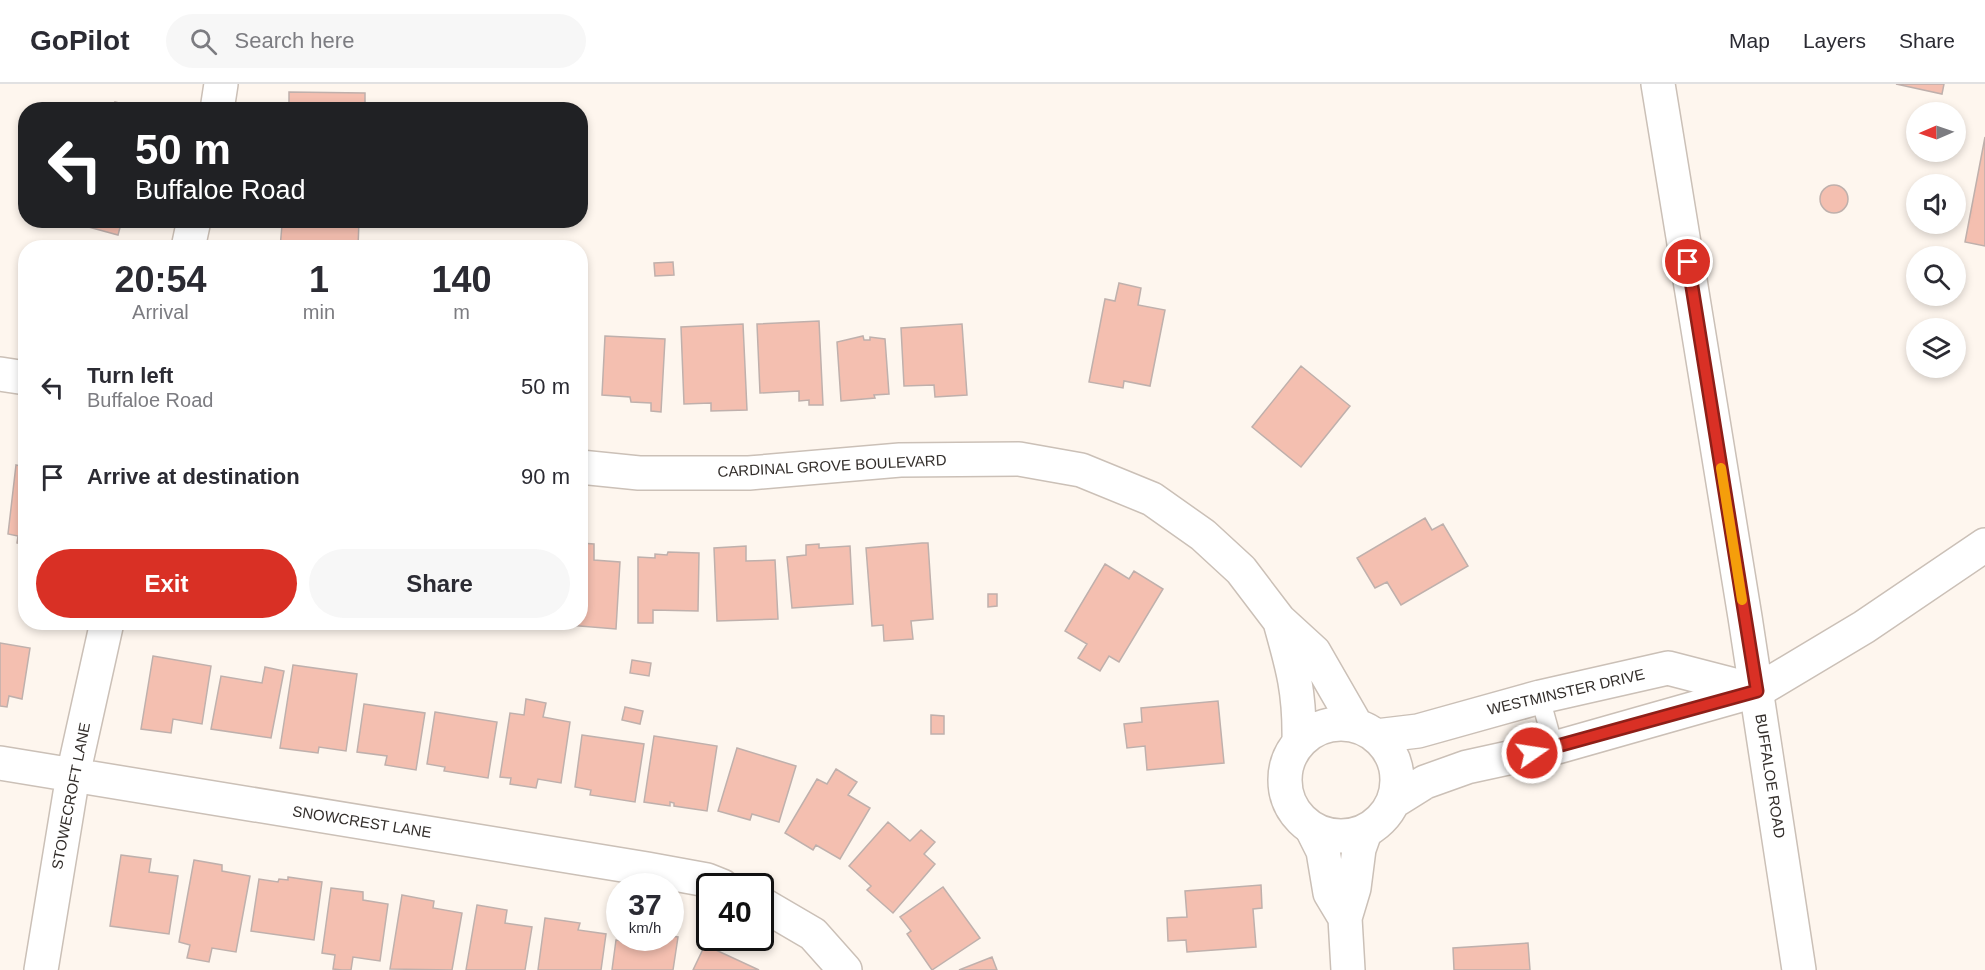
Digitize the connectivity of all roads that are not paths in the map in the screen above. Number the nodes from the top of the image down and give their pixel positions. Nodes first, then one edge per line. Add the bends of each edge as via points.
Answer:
1 (221, 84) edge
2 (1658, 84) edge
3 (218, 102) edge
4 (0, 374) edge
5 (18, 377) edge
6 (588, 468) edge
7 (1985, 545) edge
8 (1279, 620) junction
9 (104, 630) edge
10 (1757, 691) junction
11 (1540, 697) junction
12 (1366, 730) junction
13 (1299, 742) junction
14 (1554, 748) junction
15 (0, 763) edge
16 (73, 775) junction
17 (1394, 802) junction
18 (1312, 829) junction
19 (1365, 832) junction
20 (696, 878) edge
21 (774, 911) edge
22 (1345, 918) junction
23 (41, 970) edge
24 (845, 970) edge
25 (1348, 970) edge
26 (1799, 970) edge

1 - 3 street
2 - 10 street, BUFFALOE ROAD
4 - 5 street
6 - 8 street, CARDINAL GROVE BOULEVARD via 639,473 749,472 900,460 1019,459 1081,470 1152,499 1203,535 1241,570
7 - 10 street via 1864,627
8 - 12 street, CARDINAL GROVE BOULEVARD via 1314,652
8 - 13 street, CARDINAL GROVE BOULEVARD via 1300,703
9 - 16 street, STOWECROFT LANE
10 - 11 street, WESTMINSTER DRIVE via 1668,668
10 - 14 street
10 - 26 street, BUFFALOE ROAD
11 - 12 street, WESTMINSTER DRIVE via 1418,731
11 - 14 lane
12 - 13 street via 1324,726
12 - 17 street, CARDINAL GROVE BOULEVARD via 1388,749 1396,766
13 - 18 street, CARDINAL GROVE BOULEVARD via 1289,756 1285,789 1290,805
14 - 17 street via 1467,767 1425,782
15 - 16 street, SNOWCREST LANE
16 - 20 street, SNOWCREST LANE
16 - 23 street, STOWECROFT LANE
17 - 19 street via 1377,824
18 - 19 street via 1329,836
18 - 22 street, CARDINAL GROVE BOULEVARD via 1323,851 1330,893
19 - 22 street, CARDINAL GROVE BOULEVARD
21 - 24 street via 813,934
22 - 25 street, CARDINAL GROVE BOULEVARD

